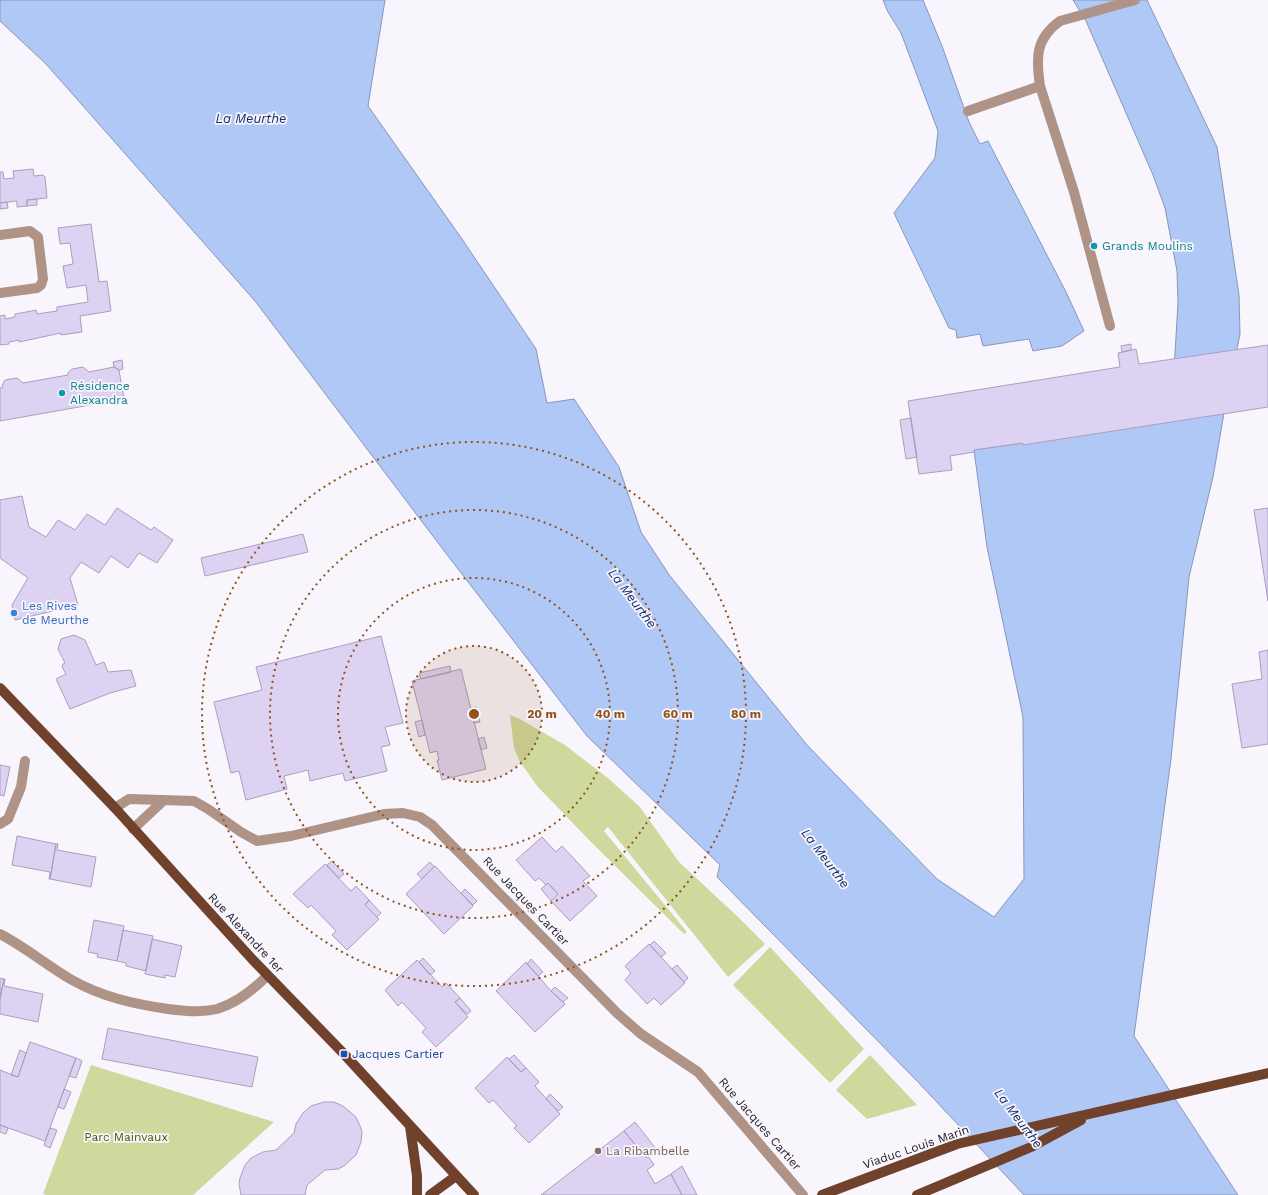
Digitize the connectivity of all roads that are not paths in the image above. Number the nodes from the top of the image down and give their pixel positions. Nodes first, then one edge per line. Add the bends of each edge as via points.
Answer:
1 (1135, 0) edge
2 (1040, 86) junction
3 (968, 112) dead end
4 (0, 234) edge
5 (0, 293) edge
6 (1110, 326) dead end
7 (0, 688) edge
8 (25, 762) dead end
9 (164, 800) junction
10 (115, 808) junction
11 (0, 824) edge
12 (134, 829) junction
13 (0, 934) edge
14 (267, 976) junction
15 (1268, 1073) edge
16 (1091, 1114) junction
17 (410, 1126) junction
18 (456, 1176) junction
19 (417, 1195) edge
20 (430, 1195) edge
21 (474, 1195) edge
22 (803, 1195) edge
23 (822, 1195) edge
24 (917, 1195) edge

1 - 2 street via 1060,21 1051,27 1042,38 1039,52 1037,68
2 - 3 street
2 - 6 street via 1074,192
4 - 5 street via 30,231 38,237 43,279 37,288
7 - 10 main road, Rue Alexandre 1er
8 - 11 street via 21,787 8,819
9 - 10 street, Rue Jacques Cartier via 129,799
9 - 12 street
9 - 22 street, Rue Jacques Cartier via 194,801 257,841 291,836 384,814 403,813 420,817 432,824 617,1013 641,1034 698,1072
10 - 12 main road, Rue Alexandre 1er
12 - 14 main road, Rue Alexandre 1er
13 - 14 street via 72,980 126,1002 149,1006 199,1011 216,1009 251,992
14 - 17 main road, Rue Alexandre 1er
15 - 16 main road, Viaduc Louis Marin
16 - 23 main road, Viaduc Louis Marin via 957,1144
16 - 24 main road, Viaduc Louis Marin via 1031,1147
17 - 18 main road, Rue Alexandre 1er
17 - 19 main road via 418,1176
18 - 20 main road
18 - 21 main road, Rue Alexandre 1er

